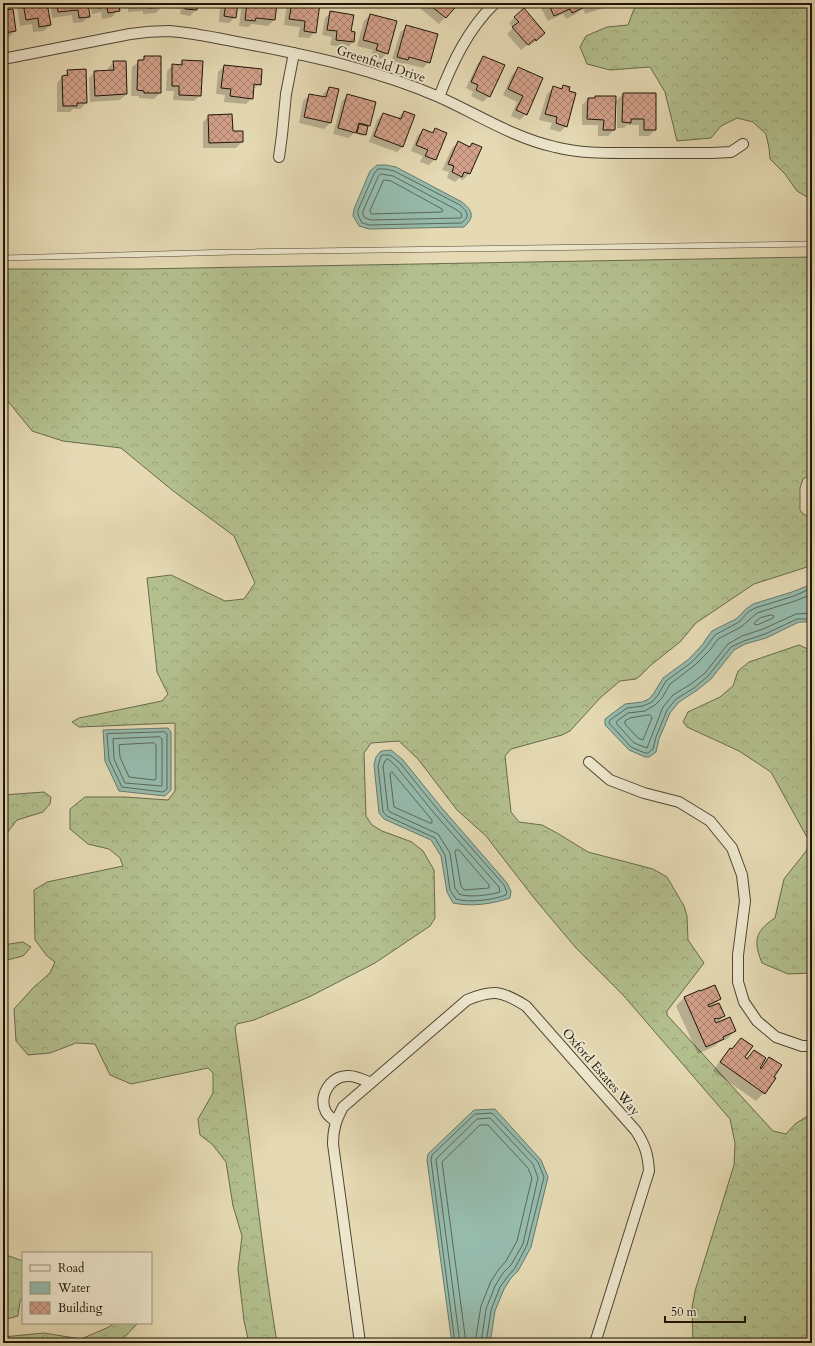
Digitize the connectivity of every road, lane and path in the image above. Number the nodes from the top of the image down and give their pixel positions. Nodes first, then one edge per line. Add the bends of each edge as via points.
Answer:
1 (495, 3) edge
2 (294, 53) junction
3 (3, 59) edge
4 (439, 97) junction
5 (742, 144) dead end
6 (279, 157) dead end
7 (812, 244) edge
8 (3, 258) edge
9 (589, 762) dead end
10 (812, 1046) edge
11 (371, 1083) junction
12 (335, 1121) junction
13 (360, 1343) edge
14 (595, 1343) edge

1 - 4 street via 458,52
2 - 3 street, Greenfield Drive via 169,31 130,34
2 - 4 street, Greenfield Drive via 369,72
2 - 6 street via 286,94
4 - 5 street, Greenfield Drive via 509,132 536,142 574,151 712,153 731,152
7 - 8 lane via 234,252
9 - 10 street via 610,780 644,793 679,802 710,821 732,848 742,875 746,901 738,954 738,982 744,1002 757,1021 776,1037 802,1046
11 - 12 street, Oxford Estates Way via 343,1107
11 - 12 street via 348,1075 336,1078 326,1090 324,1104 327,1114
11 - 14 street, Oxford Estates Way via 467,1000 497,993 512,997 526,1006 636,1131 648,1157 649,1171
12 - 13 street, Oxford Estates Way via 333,1144

